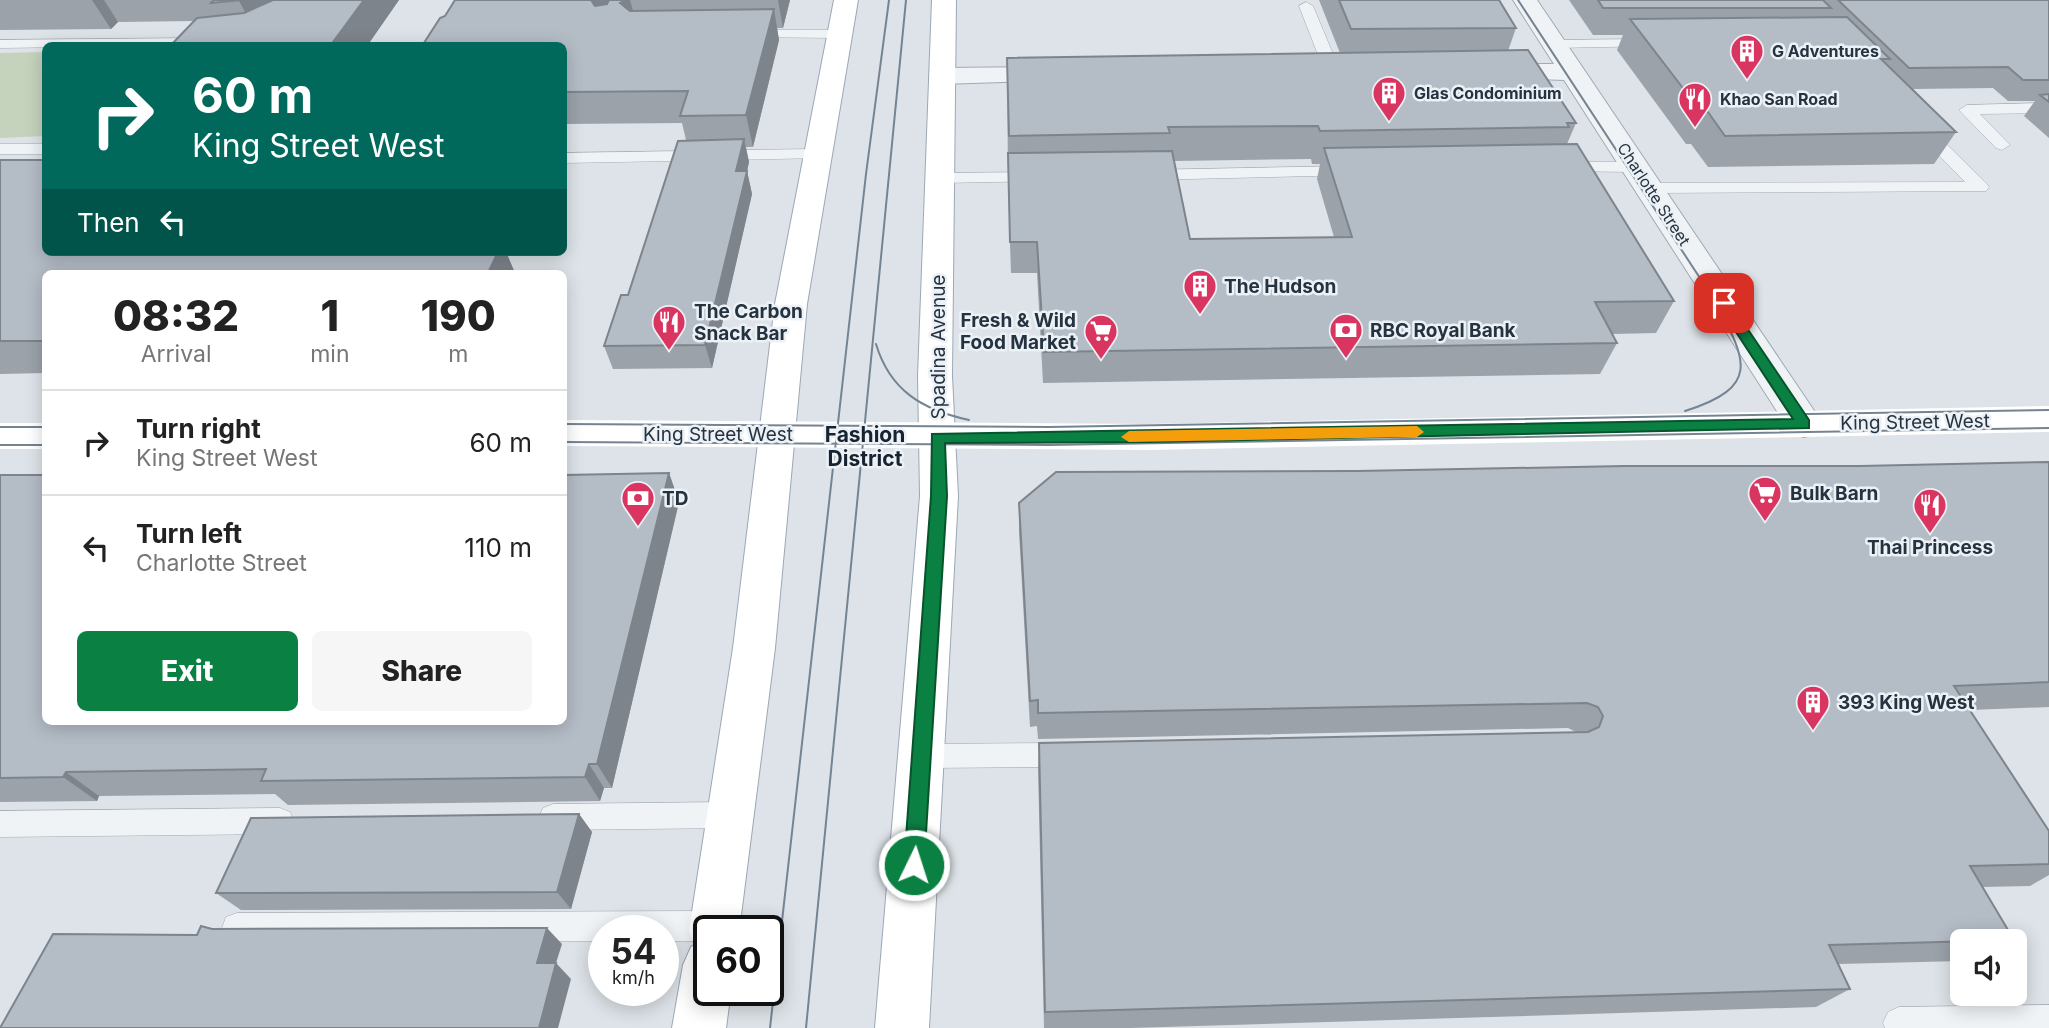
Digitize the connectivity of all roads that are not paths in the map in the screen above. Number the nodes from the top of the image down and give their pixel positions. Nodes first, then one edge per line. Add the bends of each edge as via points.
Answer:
1 (846, 0) edge
2 (944, 0) edge
3 (1525, 0) edge
4 (1306, 6) dead end
5 (729, 34) edge
6 (839, 34) junction
7 (222, 40) edge
8 (203, 42) edge
9 (1672, 43) edge
10 (0, 44) edge
11 (42, 44) edge
12 (1555, 44) junction
13 (1469, 72) edge
14 (1573, 72) junction
15 (1333, 73) junction
16 (1360, 73) edge
17 (1306, 74) edge
18 (1078, 75) edge
19 (942, 76) junction
20 (2049, 108) edge
21 (1912, 119) edge
22 (2002, 145) dead end
23 (0, 149) edge
24 (42, 149) edge
25 (817, 154) junction
26 (567, 158) edge
27 (1536, 168) edge
28 (1370, 171) edge
29 (1135, 175) edge
30 (1052, 177) edge
31 (1643, 177) junction
32 (941, 178) junction
33 (2049, 419) edge
34 (1804, 424) junction
35 (567, 433) edge
36 (778, 435) junction
37 (0, 436) edge
38 (42, 436) edge
39 (937, 438) junction
40 (1101, 754) edge
41 (922, 756) junction
42 (731, 815) junction
43 (523, 818) edge
44 (303, 820) edge
45 (0, 824) edge
46 (716, 915) edge
47 (237, 928) edge
48 (693, 940) edge
49 (702, 1006) edge
50 (2049, 1021) edge
51 (699, 1028) edge
52 (902, 1028) edge
53 (1902, 1028) edge

1 - 6 main road
2 - 19 main road, Spadina Avenue
3 - 12 street, Charlotte Street
4 - 15 lane
5 - 6 lane
6 - 25 main road
7 - 8 lane
9 - 12 lane
10 - 11 lane
12 - 14 street, Charlotte Street
13 - 14 street
14 - 31 street, Charlotte Street
15 - 16 street
15 - 17 street
18 - 19 street
19 - 32 main road, Spadina Avenue
20 - 22 lane via 1967,110
21 - 31 lane via 1980,187
23 - 24 lane
25 - 26 lane
25 - 36 main road via 791,303
27 - 31 lane
28 - 29 lane
30 - 32 lane
31 - 34 street, Charlotte Street
32 - 39 main road, Spadina Avenue via 934,376
33 - 34 main road, King Street West
34 - 39 main road, King Street West
35 - 36 main road, King Street West
36 - 39 main road, King Street West
36 - 42 main road
37 - 38 main road
39 - 41 main road, Spadina Avenue via 939,496
40 - 41 lane
41 - 52 main road, Spadina Avenue
42 - 43 lane
42 - 46 main road
44 - 45 lane
47 - 48 lane
49 - 51 main road
50 - 53 lane via 1899,1023

